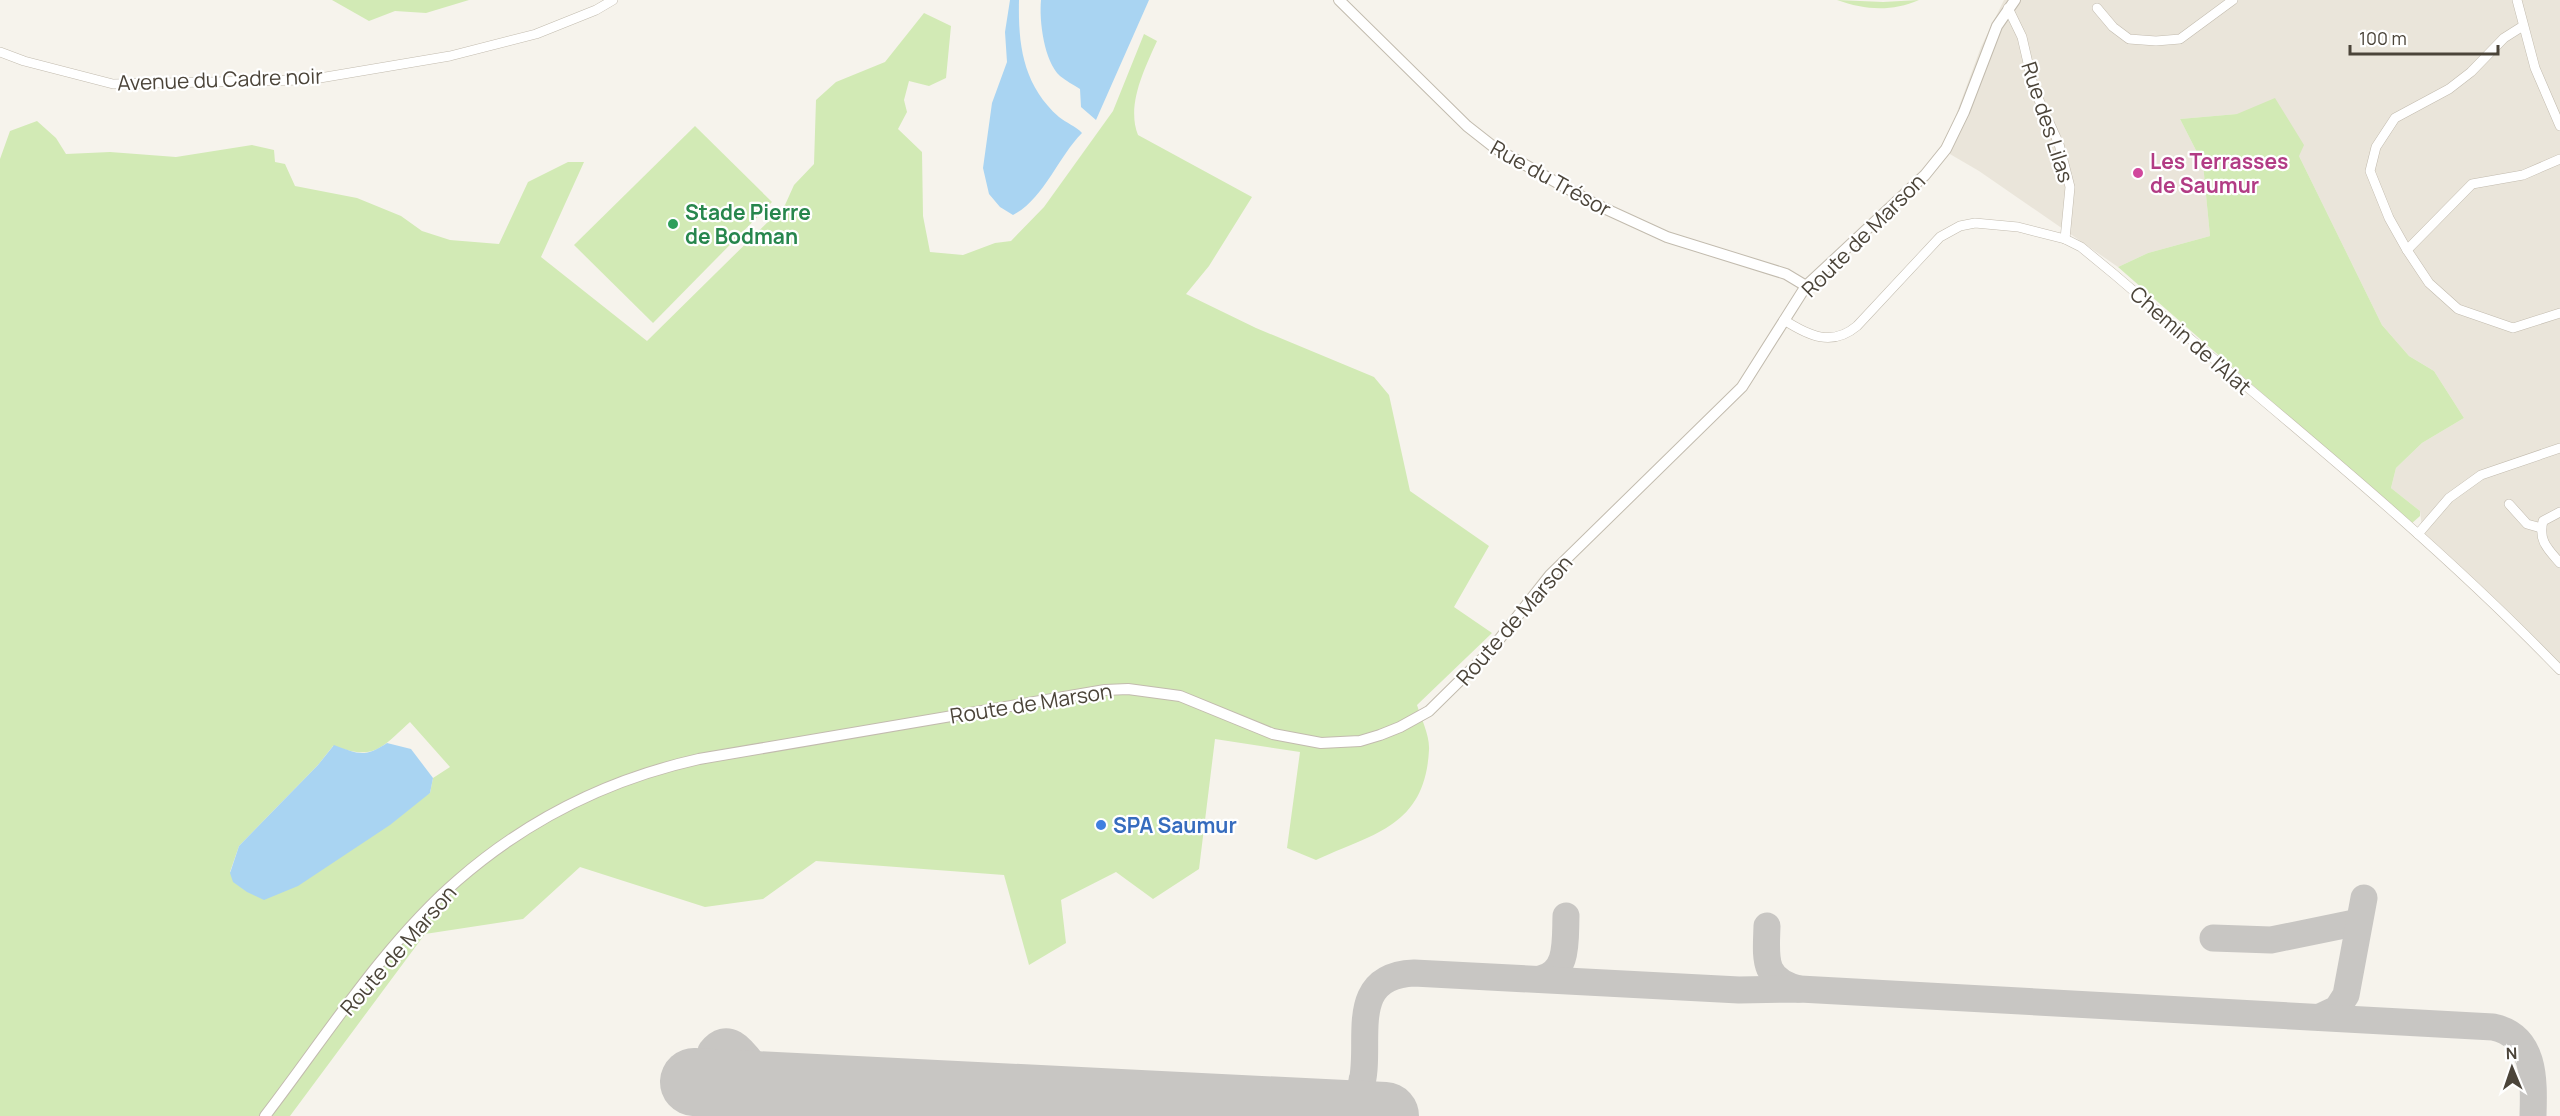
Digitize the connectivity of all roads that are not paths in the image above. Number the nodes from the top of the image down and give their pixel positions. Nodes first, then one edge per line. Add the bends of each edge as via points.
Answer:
1 (613, 0) edge
2 (1339, 0) edge
3 (2233, 0) edge
4 (2517, 0) edge
5 (2012, 4) edge
6 (2097, 8) dead end
7 (2523, 26) junction
8 (0, 52) edge
9 (2557, 109) edge
10 (2560, 126) edge
11 (2560, 159) edge
12 (2065, 239) junction
13 (2407, 249) junction
14 (1806, 286) junction
15 (2560, 313) edge
16 (1784, 320) junction
17 (2560, 448) edge
18 (2509, 504) dead end
19 (2560, 512) edge
20 (2541, 528) junction
21 (2418, 534) junction
22 (2560, 563) edge
23 (2560, 670) edge
24 (265, 1116) edge

1 - 8 street, Avenue du Cadre noir via 536,34 450,56 308,80 113,84
2 - 14 street, Rue du Trésor via 1461,120 1495,148 1595,204 1667,237 1786,274
3 - 6 street via 2180,39 2156,41 2129,39
4 - 7 street
5 - 12 street, Rue des Lilas via 2034,89 2059,144 2070,187
5 - 14 street, Route de Marson via 1997,26 1946,149 1895,204
7 - 9 street via 2535,68
7 - 13 street via 2504,38 2449,89 2395,118 2376,147 2370,171
9 - 10 street
11 - 13 street via 2523,175 2472,184
12 - 16 street, Chemin de l'Alat via 1995,223 1960,226 1940,237 1857,326 1841,337 1819,338
12 - 21 street, Chemin de l'Alat via 2115,275
13 - 15 street via 2429,283 2458,309 2512,328
14 - 16 street, Route de Marson
16 - 24 street, Route de Marson via 1742,387 1550,575 1490,651 1458,684 1428,711 1400,727 1360,741 1295,740 1180,696 1105,690 655,769 548,816 498,848 456,882 380,964
17 - 21 street via 2481,475 2449,498
18 - 20 street via 2527,524
19 - 20 street via 2543,521
20 - 22 street via 2543,544
21 - 23 street, Chemin de l'Alat

